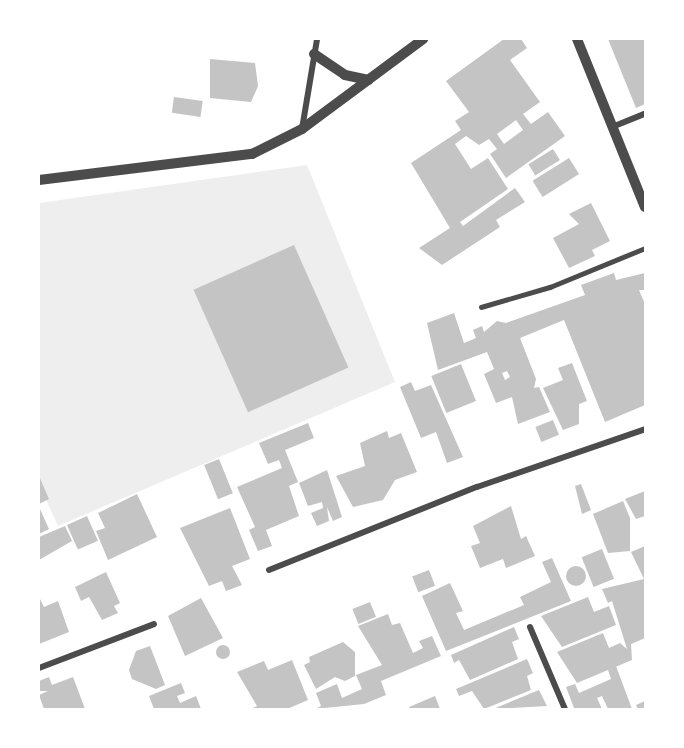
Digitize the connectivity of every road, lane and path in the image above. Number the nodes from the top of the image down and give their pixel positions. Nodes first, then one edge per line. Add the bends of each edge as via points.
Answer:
1 (317, 39) edge
2 (423, 39) edge
3 (577, 39) edge
4 (314, 54) junction
5 (368, 80) junction
6 (645, 114) edge
7 (611, 127) junction
8 (302, 129) junction
9 (39, 180) edge
10 (645, 207) edge
11 (645, 248) edge
12 (481, 307) dead end
13 (645, 429) edge
14 (269, 570) dead end
15 (154, 624) dead end
16 (530, 627) dead end
17 (39, 668) edge
18 (566, 709) edge

1 - 4 street
2 - 5 street
3 - 7 street
4 - 5 street via 345,75
4 - 8 street
5 - 8 street
6 - 7 street
7 - 10 street
8 - 9 street via 252,154
11 - 12 lane via 550,287
13 - 14 street via 477,488
15 - 17 street
16 - 18 street

